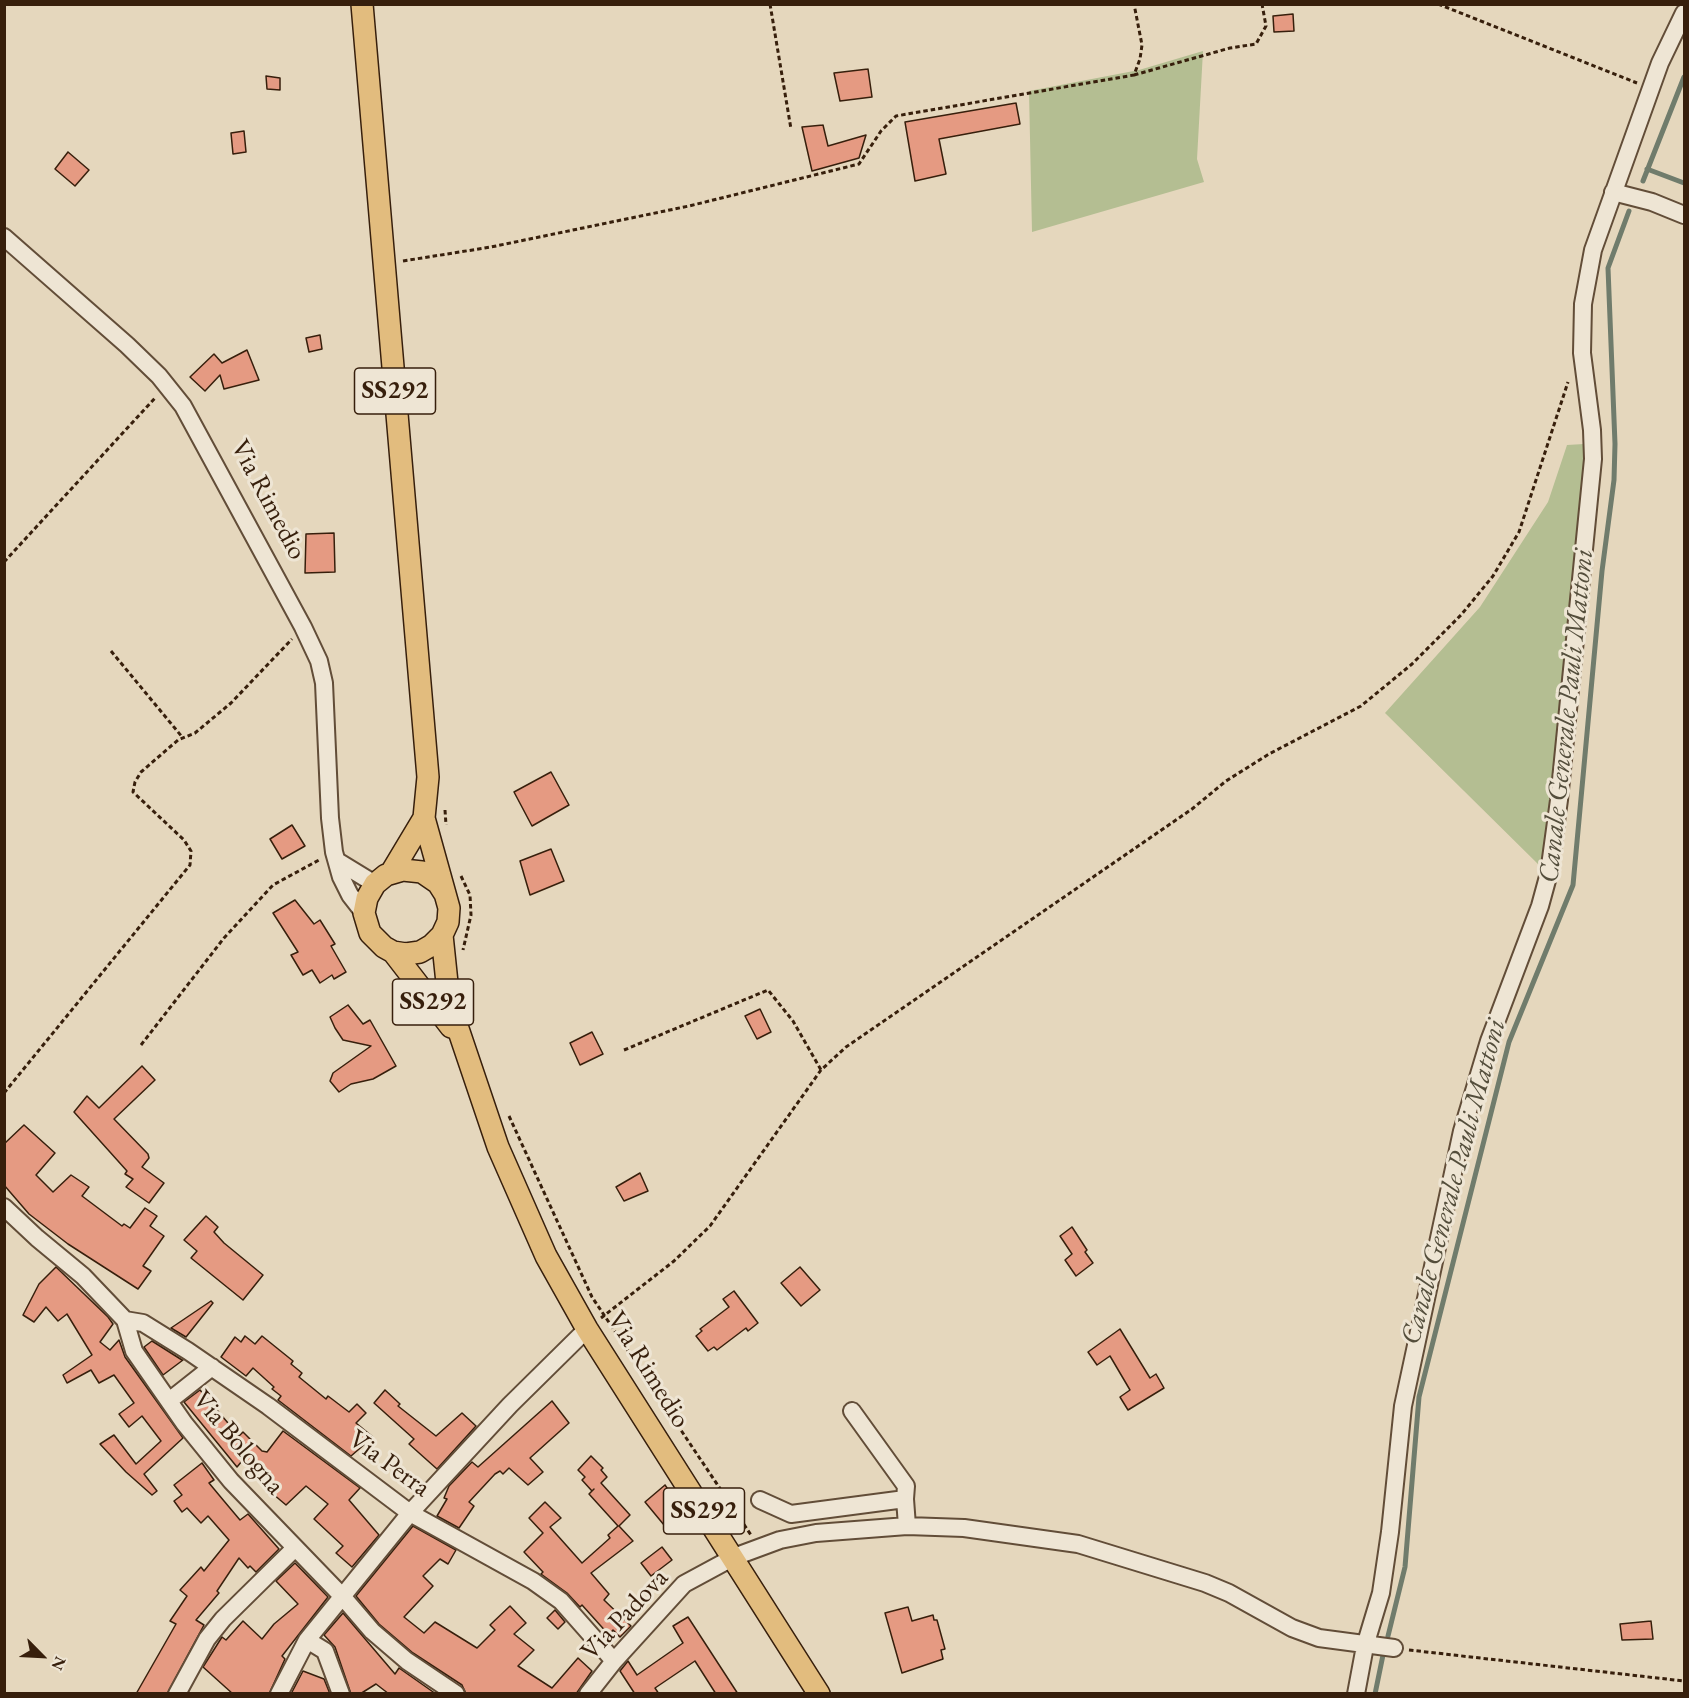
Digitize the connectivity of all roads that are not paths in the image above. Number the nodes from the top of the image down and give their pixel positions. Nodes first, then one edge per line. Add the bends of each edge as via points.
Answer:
1 (362, 4) edge
2 (1684, 13) edge
3 (1613, 192) junction
4 (1684, 214) edge
5 (4, 237) edge
6 (424, 818) junction
7 (336, 857) junction
8 (383, 878) junction
9 (445, 894) junction
10 (364, 913) junction
11 (442, 935) junction
12 (393, 952) junction
13 (469, 1056) junction
14 (4, 1207) edge
15 (125, 1320) junction
16 (587, 1329) junction
17 (212, 1367) junction
18 (169, 1401) junction
19 (852, 1411) dead end
20 (905, 1499) junction
21 (760, 1500) dead end
22 (410, 1513) junction
23 (907, 1526) junction
24 (296, 1548) junction
25 (734, 1557) junction
26 (342, 1596) junction
27 (307, 1640) junction
28 (1368, 1646) junction
29 (1394, 1648) road end
30 (614, 1661) junction
31 (177, 1694) edge
32 (279, 1694) edge
33 (340, 1694) edge
34 (456, 1694) edge
35 (588, 1694) edge
36 (819, 1694) edge
37 (1356, 1694) edge

1 - 6 main road, SS292 via 428,777
2 - 3 street
3 - 4 street
3 - 28 street via 1593,250 1583,304 1582,353 1593,459 1549,873 1489,1041 1459,1142 1403,1406 1382,1583
5 - 7 street, Via Rimedio via 127,345 167,386 214,460 319,661 324,682 330,818
6 - 8 main road, SS292
6 - 9 main road, SS292
7 - 8 street
7 - 10 street, Via Rimedio via 340,877
8 - 9 main road via 410,869 422,872 438,883
8 - 10 main road, SS292 via 367,898
9 - 11 main road, SS292 via 448,915
10 - 12 main road, SS292 via 376,941
11 - 12 main road, SS292 via 420,952
11 - 13 main road, Via Rimedio / SS292 via 449,1002
12 - 13 main road, Via Rimedio / SS292 via 435,1004
13 - 16 main road, Via Rimedio / SS292 via 498,1147 546,1256
14 - 15 street, Via Bologna via 83,1275
15 - 17 street, Via Perra via 142,1323
15 - 18 street, Via Bologna via 134,1351
16 - 22 street
16 - 25 main road, Via Rimedio / SS292
17 - 18 street
17 - 22 street, Via Perra
18 - 24 street, Via Bologna via 231,1481
19 - 20 street via 906,1486
20 - 21 street via 791,1514
20 - 23 street
22 - 26 street
22 - 30 street, Via Perra via 533,1581 561,1601
23 - 25 street, Via Padova via 816,1533
23 - 28 street, Via Padova via 964,1528 1078,1545 1205,1583 1319,1638
24 - 26 street, Via Bologna
24 - 31 street via 223,1619 207,1639
25 - 30 street, Via Padova via 684,1584
25 - 36 main road, Via Rimedio / SS292
26 - 27 street
26 - 34 street, Via Bologna via 381,1639
27 - 32 street
27 - 33 street via 325,1651
28 - 29 street, Via Padova
28 - 37 street
30 - 35 street, Via Padova

